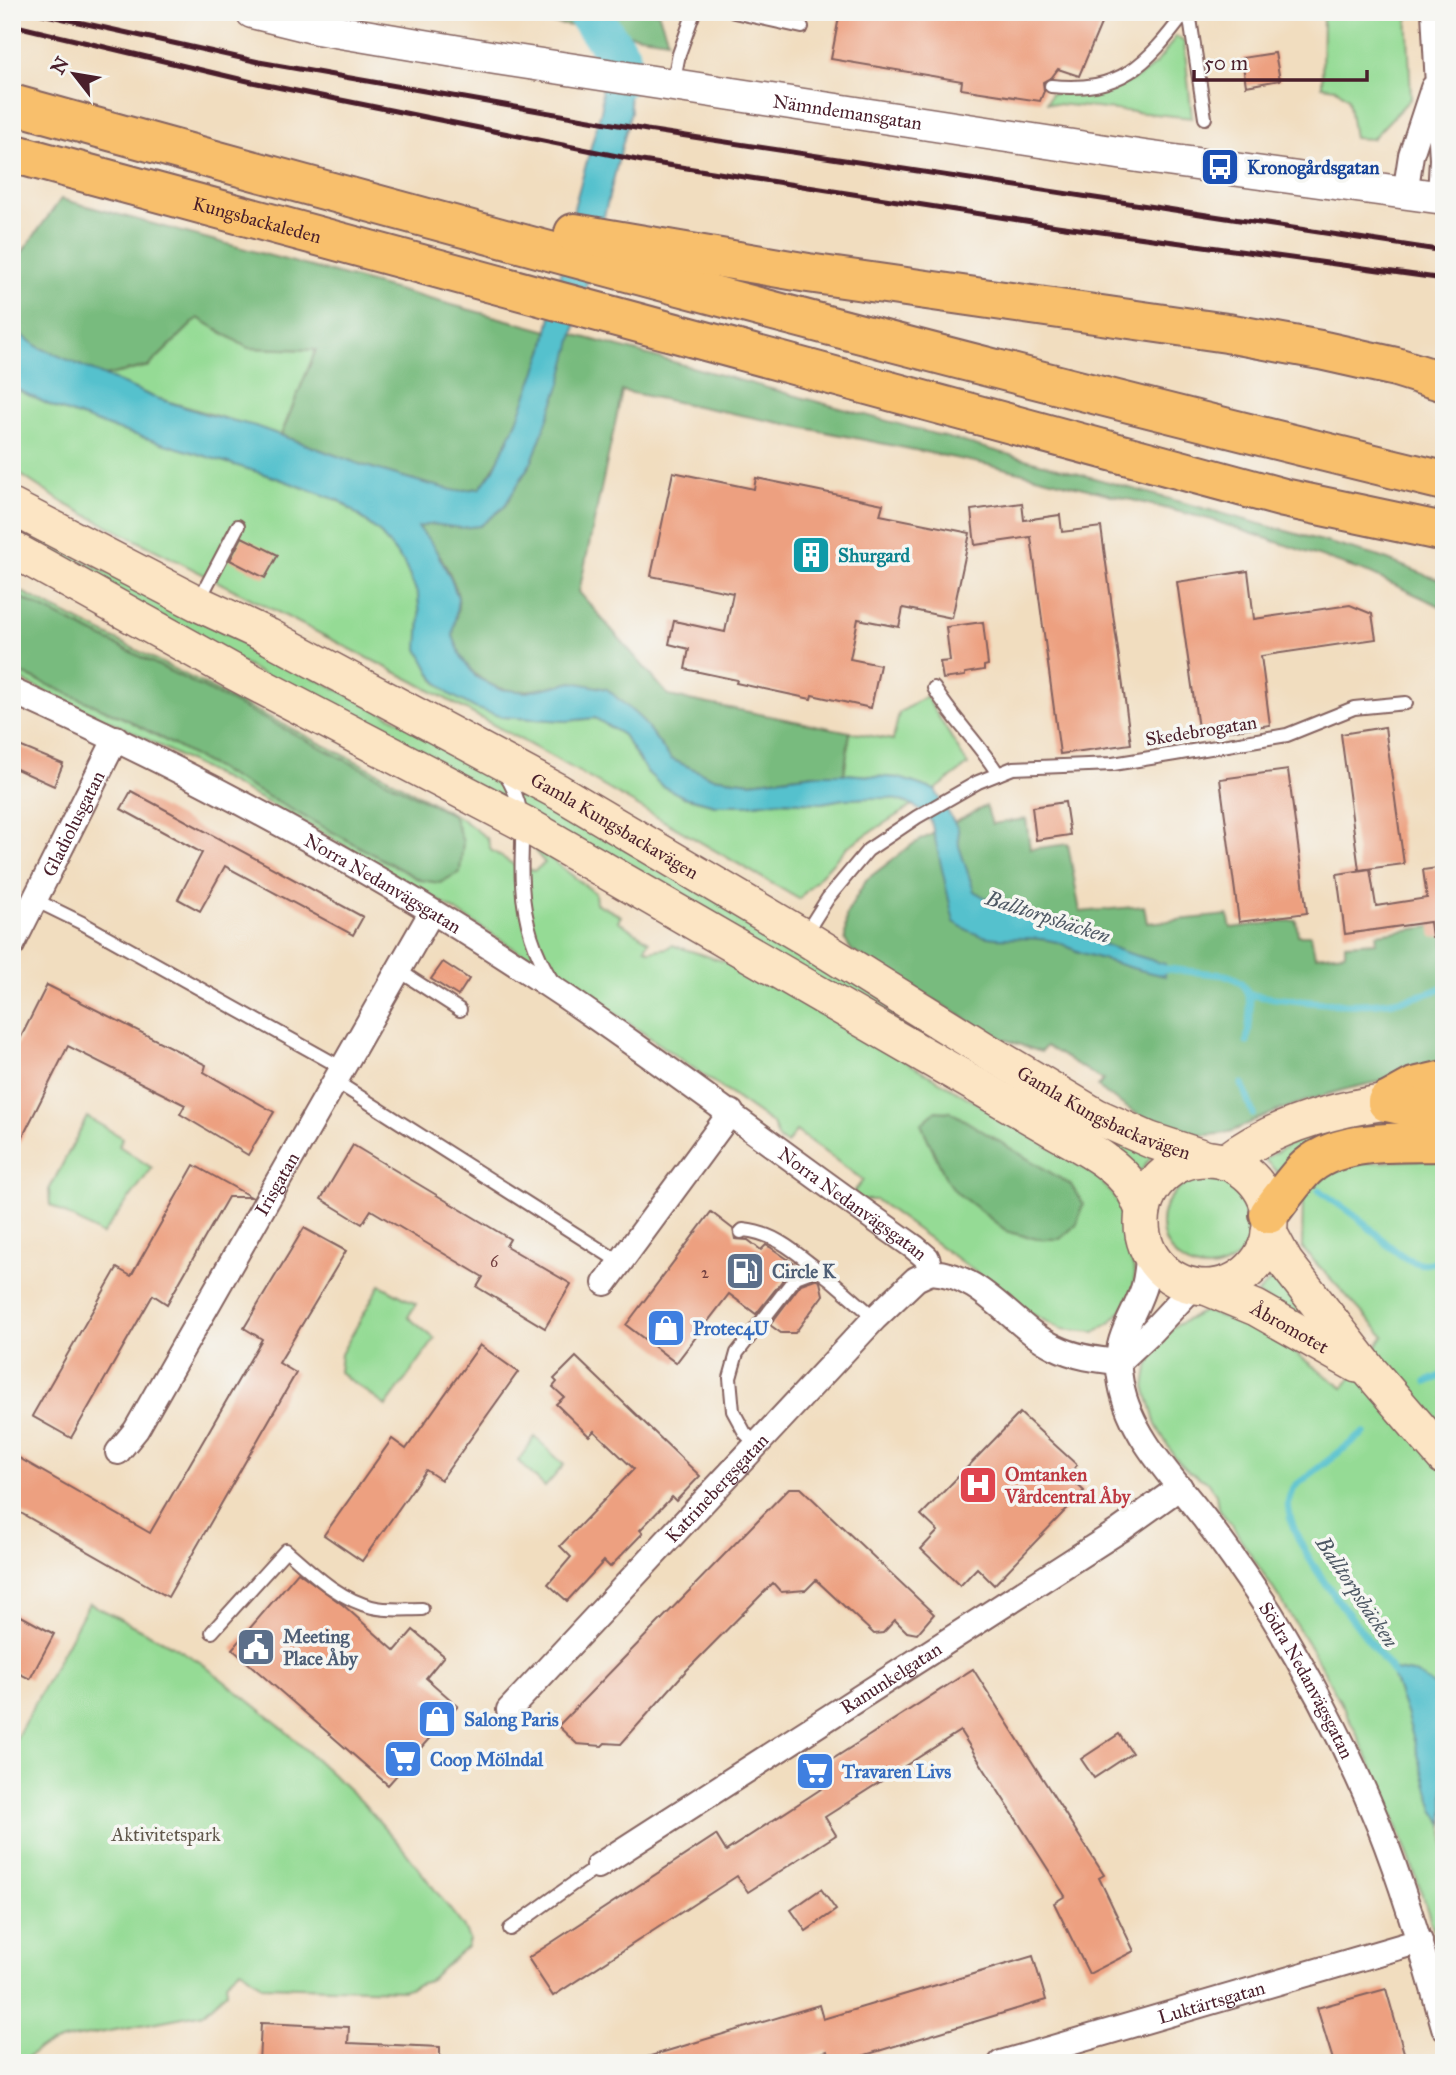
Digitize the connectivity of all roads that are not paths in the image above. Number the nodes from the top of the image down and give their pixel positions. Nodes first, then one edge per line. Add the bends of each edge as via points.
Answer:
1 (252, 12) edge
2 (694, 12) edge
3 (734, 12) edge
4 (1187, 12) edge
5 (1434, 12) edge
6 (802, 27) dead end
7 (1436, 78) junction
8 (673, 85) junction
9 (1051, 86) dead end
10 (12, 104) edge
11 (1205, 118) dead end
12 (12, 153) edge
13 (1405, 194) junction
14 (1442, 198) edge
15 (594, 251) junction
16 (1444, 382) edge
17 (1444, 481) edge
18 (1284, 498) junction
19 (12, 507) edge
20 (238, 526) dead end
21 (1444, 532) edge
22 (12, 549) edge
23 (1444, 559) edge
24 (197, 603) junction
25 (934, 688) dead end
26 (12, 691) edge
27 (1406, 703) dead end
28 (116, 738) junction
29 (476, 746) junction
30 (998, 774) junction
31 (523, 824) junction
32 (29, 906) junction
33 (431, 913) junction
34 (804, 936) junction
35 (12, 945) edge
36 (398, 971) junction
37 (561, 994) junction
38 (460, 1010) dead end
39 (335, 1073) junction
40 (1444, 1080) edge
41 (1387, 1102) junction
42 (1444, 1111) edge
43 (731, 1112) junction
44 (1444, 1142) edge
45 (1217, 1161) junction
46 (1143, 1210) junction
47 (1269, 1223) junction
48 (741, 1232) dead end
49 (1149, 1252) junction
50 (621, 1263) junction
51 (817, 1269) junction
52 (931, 1272) junction
53 (605, 1283) dead end
54 (1200, 1287) junction
55 (875, 1318) junction
56 (1119, 1362) junction
57 (1370, 1371) junction
58 (757, 1445) junction
59 (118, 1452) dead end
60 (1444, 1457) edge
61 (1180, 1487) junction
62 (422, 1609) dead end
63 (212, 1632) dead end
64 (509, 1710) dead end
65 (598, 1866) joint
66 (510, 1929) dead end
67 (1420, 1941) junction
68 (1444, 2027) edge
69 (1001, 2063) edge

1 - 8 street, Nämndemansgatan via 317,28
2 - 8 lane via 678,54
3 - 6 lane
4 - 9 lane via 1158,49 1124,76 1096,87
4 - 11 lane
5 - 7 street
7 - 13 street via 1411,155
7 - 14 street
8 - 13 street, Nämndemansgatan
10 - 15 highway via 367,202
12 - 18 highway, Kungsbackaleden
13 - 14 street, Nämndemansgatan
15 - 16 highway via 808,273 1240,335 1396,367
15 - 17 highway via 1198,422
18 - 21 highway
18 - 23 highway
19 - 24 main road, Gamla Kungsbackavägen
20 - 24 lane
22 - 31 main road, Gamla Kungsbackavägen
24 - 29 main road, Gamla Kungsbackavägen
25 - 30 lane
26 - 28 street, Norra Nedanvägsgatan
27 - 30 lane, Skedebrogatan via 1354,708 1287,735 1113,764 1013,768
28 - 32 street, Gladiolusgatan
28 - 33 street, Norra Nedanvägsgatan via 272,820
29 - 31 lane via 505,774
29 - 34 main road, Gamla Kungsbackavägen
30 - 34 lane, Skedebrogatan via 947,799 869,850 828,898
31 - 37 lane via 525,915 539,957
31 - 46 main road, Gamla Kungsbackavägen via 1095,1155 1133,1188
32 - 35 street, Gladiolusgatan
32 - 39 lane via 93,929
33 - 36 street, Irisgatan
33 - 37 street, Norra Nedanvägsgatan
34 - 45 main road, Gamla Kungsbackavägen via 1096,1116 1150,1140
36 - 38 lane
36 - 39 street, Irisgatan
37 - 43 street, Norra Nedanvägsgatan
39 - 50 lane
39 - 59 street, Irisgatan via 136,1430
40 - 41 highway via 1414,1087
41 - 42 highway
41 - 45 main road via 1341,1109 1295,1124
43 - 50 street
43 - 52 street, Norra Nedanvägsgatan via 920,1252
44 - 47 highway via 1372,1144 1334,1151 1303,1170
45 - 46 main road via 1190,1161 1166,1173
45 - 47 main road, Åbromotet via 1241,1170 1255,1182 1264,1197
46 - 49 main road via 1142,1232
47 - 54 main road, Åbromotet via 1262,1253 1249,1271 1230,1283
47 - 57 main road, Åbromotet via 1285,1262
48 - 51 lane via 760,1232 779,1240
49 - 54 main road, Åbromotet via 1167,1275
49 - 56 street, Södra Nedanvägsgatan via 1144,1287 1119,1343
50 - 53 street
51 - 55 lane
51 - 58 lane via 796,1278 737,1353 730,1378 733,1411
52 - 55 street, Katrinebergsgatan via 916,1279
52 - 56 street, Norra Nedanvägsgatan via 955,1275 980,1289 1053,1346 1071,1354
54 - 56 street
54 - 57 main road, Åbromotet via 1256,1308
55 - 58 street, Katrinebergsgatan
56 - 61 street, Södra Nedanvägsgatan via 1125,1400 1136,1425
57 - 60 main road, Åbromotet
58 - 64 street, Katrinebergsgatan
61 - 65 street, Ranunkelgatan
61 - 67 street, Södra Nedanvägsgatan via 1269,1611 1310,1680 1379,1826
62 - 63 lane via 376,1608 356,1602 286,1550
65 - 66 lane
67 - 68 street, Södra Nedanvägsgatan
67 - 69 street, Luktärtsgatan

